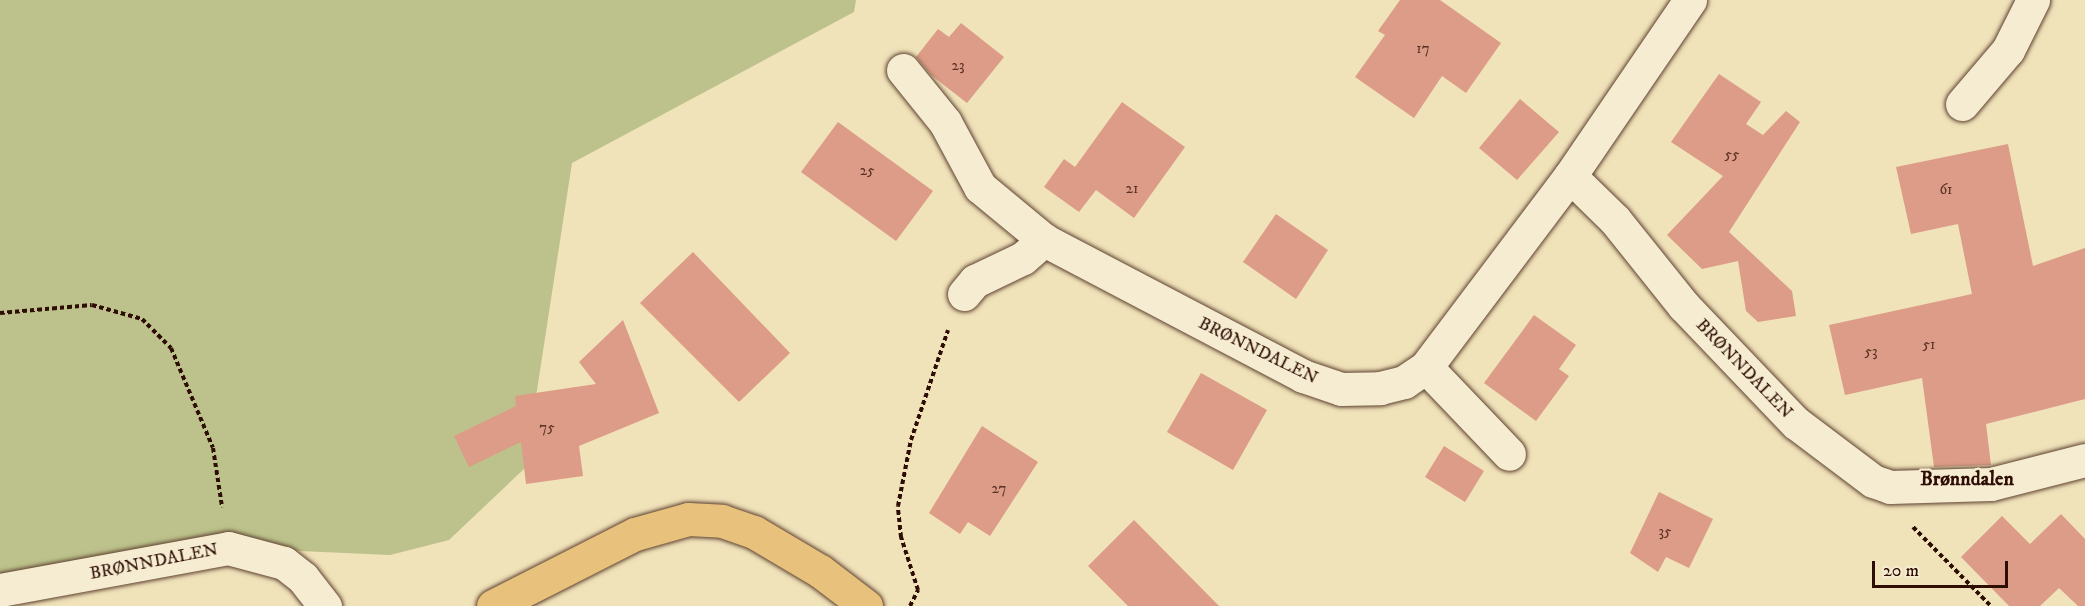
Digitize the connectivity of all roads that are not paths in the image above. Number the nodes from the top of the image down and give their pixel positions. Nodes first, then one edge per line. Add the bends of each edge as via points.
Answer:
1 (1690, 0) edge
2 (2033, 0) edge
3 (903, 70) dead end
4 (1962, 104) dead end
5 (1570, 176) junction
6 (1044, 240) junction
7 (964, 294) road end
8 (1426, 367) junction
9 (1509, 454) dead end
10 (2085, 460) edge
11 (0, 590) edge
12 (325, 606) edge
13 (493, 606) edge
14 (866, 606) edge

1 - 5 street, BRØNNDALEN
2 - 4 street via 2008,50
3 - 6 street, BRØNNDALEN via 945,122 980,187
5 - 8 street, BRØNNDALEN
5 - 10 street, BRØNNDALEN via 1615,220 1684,306 1796,423 1873,481 1890,488 1991,484
6 - 7 street via 1023,258 975,281
6 - 8 street, BRØNNDALEN via 1304,376 1341,389 1404,382
8 - 9 street
11 - 12 street, BRØNNDALEN via 228,548 284,563 303,578
13 - 14 main road via 635,534 688,519 722,521 754,532 820,571

